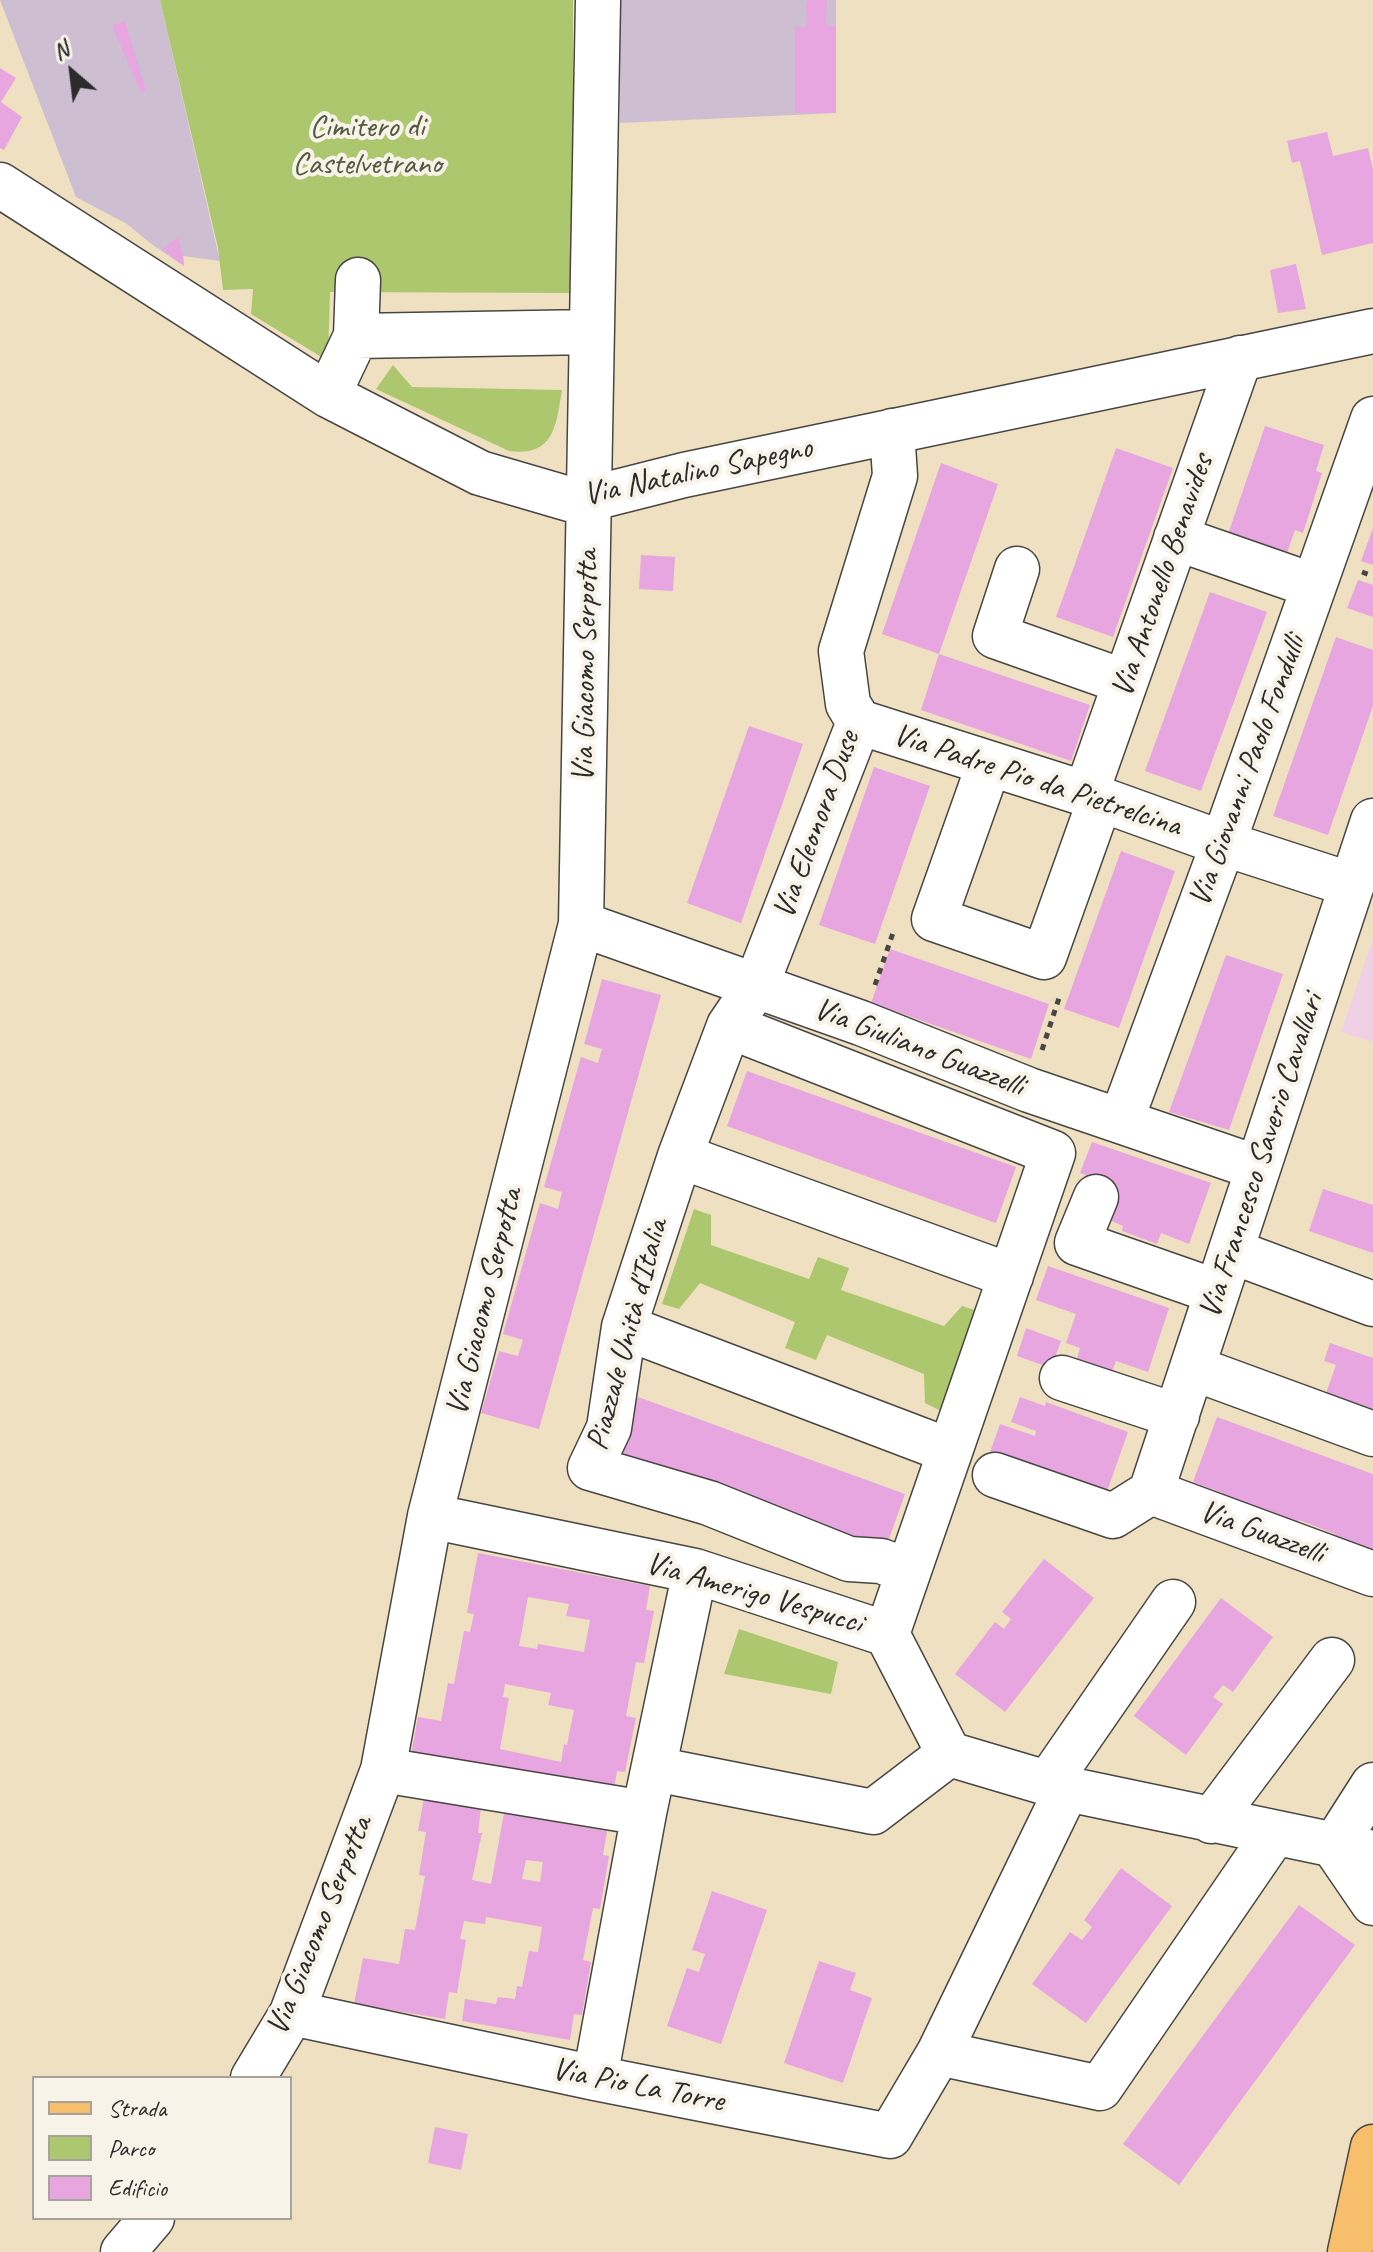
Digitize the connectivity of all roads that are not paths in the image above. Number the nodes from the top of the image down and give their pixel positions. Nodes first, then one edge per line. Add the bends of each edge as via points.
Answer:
1 (598, 0) edge
2 (0, 185) edge
3 (358, 280) dead end
4 (1373, 331) edge
5 (592, 332) junction
6 (356, 336) junction
7 (1240, 358) junction
8 (328, 395) junction
9 (1373, 419) edge
10 (892, 431) junction
11 (589, 499) junction
12 (1176, 538) junction
13 (1017, 569) dead end
14 (1314, 586) junction
15 (1125, 682) junction
16 (859, 722) junction
17 (989, 764) junction
18 (1093, 797) junction
19 (1373, 821) edge
20 (1222, 843) junction
21 (1352, 885) junction
22 (581, 924) junction
23 (756, 986) junction
24 (729, 1026) junction
25 (1121, 1121) junction
26 (680, 1156) junction
27 (1258, 1168) junction
28 (1096, 1197) dead end
29 (1231, 1251) junction
30 (1011, 1276) junction
31 (1217, 1292) junction
32 (1373, 1304) edge
33 (624, 1327) junction
34 (1193, 1368) junction
35 (1062, 1378) dead end
36 (1177, 1416) junction
37 (1373, 1434) edge
38 (950, 1451) junction
39 (995, 1475) dead end
40 (1151, 1492) junction
41 (430, 1516) junction
42 (695, 1571) junction
43 (908, 1571) junction
44 (1373, 1574) edge
45 (1173, 1602) dead end
46 (887, 1634) junction
47 (1332, 1660) dead end
48 (949, 1754) junction
49 (655, 1769) junction
50 (383, 1770) junction
51 (1373, 1785) edge
52 (1058, 1786) junction
53 (644, 1813) junction
54 (1211, 1821) junction
55 (1274, 1834) junction
56 (1356, 1836) edge
57 (1373, 1903) edge
58 (292, 2013) junction
59 (939, 2053) junction
60 (254, 2076) edge
61 (595, 2078) junction
62 (1373, 2147) edge
63 (150, 2220) edge
64 (1361, 2227) edge
65 (123, 2252) edge

1 - 5 street, Via Giacomo Serpotta
2 - 8 street, Via Natalino Sapegno
3 - 6 street
4 - 7 street, Via Natalino Sapegno
5 - 6 street
5 - 11 street, Via Giacomo Serpotta
6 - 8 street
7 - 10 street, Via Natalino Sapegno
7 - 12 street, Via Antonello Benavides
8 - 11 street, Via Natalino Sapegno via 480,473 569,499
9 - 14 street, Via Giovanni Paolo Fondulli
10 - 11 street, Via Natalino Sapegno
10 - 16 street, Via Eleonora Duse via 895,476 841,651 848,704
11 - 22 street, Via Giacomo Serpotta
12 - 14 street
12 - 15 street, Via Antonello Benavides
13 - 15 street via 995,636
14 - 20 street, Via Giovanni Paolo Fondulli
15 - 18 street, Via Antonello Benavides
16 - 17 street, Via Padre Pio da Pietrelcina
16 - 23 street, Via Eleonora Duse
17 - 18 street, Via Padre Pio da Pietrelcina
17 - 18 street, Via Antonello Benavides via 934,919 1044,957
18 - 20 street, Via Padre Pio da Pietrelcina
19 - 21 street, Via Francesco Saverio Cavallari
20 - 21 street, Via Padre Pio da Pietrelcina
20 - 25 street, Via Giovanni Paolo Fondulli
21 - 27 street, Via Francesco Saverio Cavallari
22 - 23 street, Via Giuliano Guazzelli
22 - 41 street, Via Giacomo Serpotta
23 - 24 street, Piazzale Unità d'Italia
23 - 25 street, Via Giuliano Guazzelli
24 - 26 street, Piazzale Unità d'Italia
24 - 30 street via 1053,1153
25 - 27 street, Via Giuliano Guazzelli
26 - 30 street
26 - 33 street, Piazzale Unità d'Italia
27 - 29 street, Via Francesco Saverio Cavallari
28 - 31 street via 1077,1243
29 - 31 street, Via Francesco Saverio Cavallari
29 - 32 street
30 - 38 street
31 - 34 street, Via Francesco Saverio Cavallari
33 - 38 street
33 - 43 street, Piazzale Unità d'Italia via 609,1428 590,1468 709,1503 849,1559 881,1561
34 - 36 street, Via Francesco Saverio Cavallari
34 - 37 street
35 - 36 street
36 - 40 street, Via Francesco Saverio Cavallari
38 - 43 street
39 - 40 street via 1113,1516
40 - 44 street, Via Guazzelli
41 - 42 street, Via Amerigo Vespucci
41 - 50 street, Via Giacomo Serpotta
42 - 46 street, Via Amerigo Vespucci
42 - 49 street
43 - 46 street
45 - 52 street, Via Pio La Torre
46 - 48 street, Via Amerigo Vespucci
47 - 54 street
48 - 49 street via 873,1812
48 - 52 street
49 - 53 street
50 - 53 street
50 - 58 street, Via Giacomo Serpotta
51 - 56 street
52 - 54 street
52 - 59 street, Via Pio La Torre
53 - 61 street
54 - 55 street
55 - 56 street
55 - 59 street via 1100,2088
56 - 57 street
58 - 60 street, Via Giacomo Serpotta
58 - 61 street, Via Pio La Torre
59 - 61 street, Via Pio La Torre via 890,2136
62 - 64 main road
63 - 65 street

